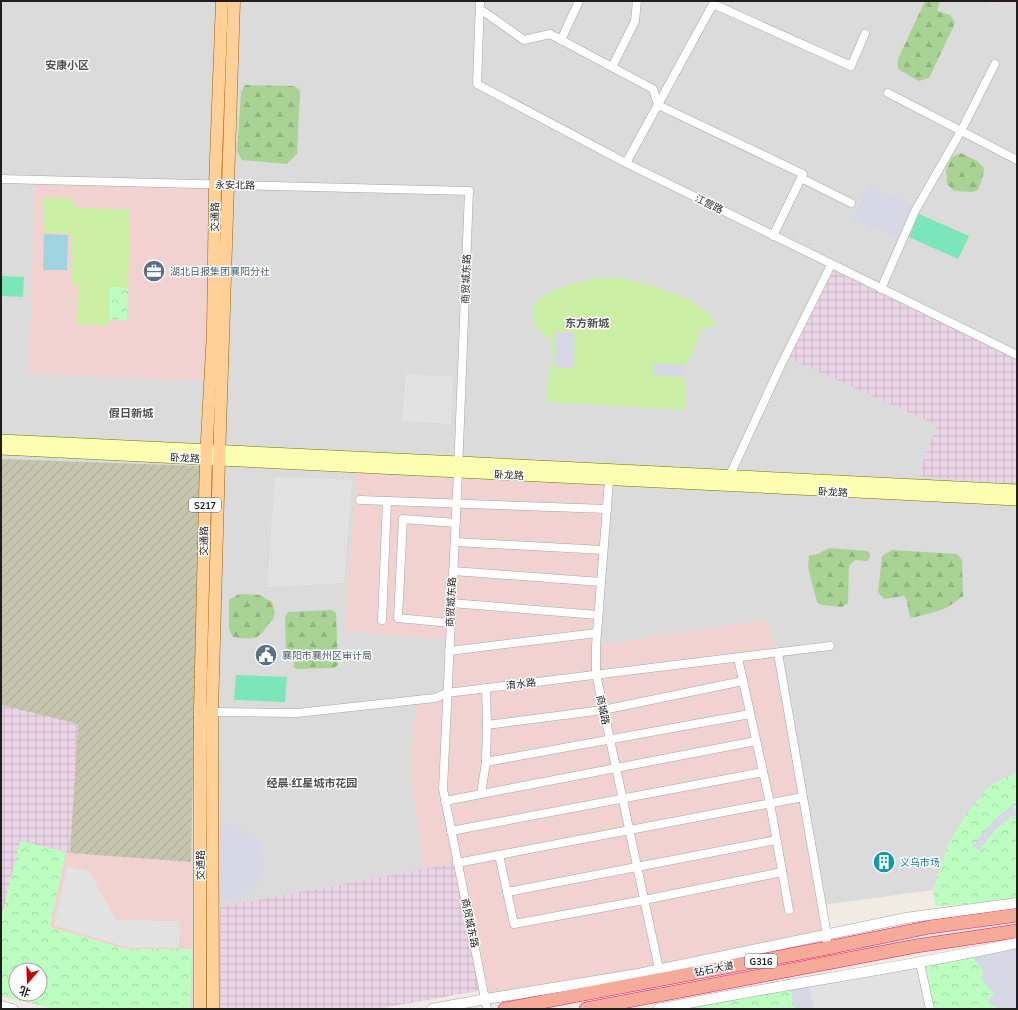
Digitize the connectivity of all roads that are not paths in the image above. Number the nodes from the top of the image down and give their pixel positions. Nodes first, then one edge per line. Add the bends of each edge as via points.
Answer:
1 (222, 1) edge
2 (234, 1) edge
3 (579, 1) edge
4 (637, 1) edge
5 (712, 3) edge
6 (480, 5) edge
7 (865, 34) dead end
8 (561, 40) junction
9 (995, 64) dead end
10 (612, 67) junction
11 (888, 93) dead end
12 (658, 105) junction
13 (961, 131) junction
14 (1017, 160) edge
15 (626, 163) junction
16 (1, 178) edge
17 (801, 178) junction
18 (215, 185) junction
19 (228, 185) junction
20 (469, 191) joint
21 (851, 203) dead end
22 (773, 236) junction
23 (831, 265) junction
24 (881, 289) junction
25 (1017, 355) edge
26 (1, 440) edge
27 (1, 449) edge
28 (207, 454) junction
29 (219, 455) junction
30 (458, 467) junction
31 (730, 475) junction
32 (609, 481) junction
33 (1017, 490) edge
34 (360, 500) dead end
35 (1017, 500) edge
36 (387, 501) junction
37 (456, 504) junction
38 (606, 509) junction
39 (456, 523) junction
40 (455, 542) junction
41 (603, 550) junction
42 (453, 571) junction
43 (601, 582) junction
44 (451, 603) junction
45 (598, 615) junction
46 (382, 620) dead end
47 (450, 623) junction
48 (597, 633) junction
49 (830, 646) dead end
50 (449, 651) junction
51 (778, 653) junction
52 (738, 658) junction
53 (596, 674) junction
54 (743, 681) junction
55 (486, 688) junction
56 (447, 693) junction
57 (603, 710) junction
58 (212, 712) junction
59 (750, 714) junction
60 (487, 725) junction
61 (610, 739) junction
62 (756, 741) junction
63 (486, 762) junction
64 (616, 768) junction
65 (763, 772) junction
66 (481, 794) junction
67 (803, 797) junction
68 (622, 799) junction
69 (445, 801) junction
70 (770, 803) junction
71 (629, 830) junction
72 (451, 831) junction
73 (776, 840) junction
74 (499, 855) junction
75 (457, 863) junction
76 (637, 867) junction
77 (782, 872) junction
78 (507, 892) junction
79 (644, 900) junction
80 (1017, 903) edge
81 (789, 910) dead end
82 (1017, 915) edge
83 (915, 917) junction
84 (935, 927) junction
85 (1017, 930) edge
86 (827, 935) junction
87 (1017, 944) edge
88 (916, 946) junction
89 (827, 948) junction
90 (855, 958) junction
91 (920, 963) junction
92 (857, 973) junction
93 (660, 974) junction
94 (758, 976) junction
95 (760, 990) junction
96 (486, 1004) edge
97 (1, 1006) edge
98 (13, 1009) edge
99 (200, 1009) edge
100 (213, 1009) edge
101 (432, 1009) edge
102 (505, 1009) edge
103 (586, 1009) edge
104 (658, 1009) edge
105 (930, 1009) edge

1 - 18 main road, 交通路 / S217
2 - 19 main road, 交通路 / S217
3 - 8 street
4 - 10 street via 635,21
5 - 7 street via 851,66
5 - 12 street
6 - 8 street via 524,40 550,34
6 - 15 street, 江营路 via 477,84
8 - 10 street
9 - 13 street
10 - 12 street via 653,89
11 - 13 street
12 - 15 street
12 - 17 street via 803,174
13 - 14 street
13 - 24 street via 915,211
15 - 22 street, 江营路
16 - 18 street, 永安北路
17 - 21 street
17 - 22 street
18 - 19 street, 永安北路
18 - 28 main road, 交通路 / S217 via 213,331
19 - 20 street, 永安北路
19 - 29 main road, 交通路 / S217
20 - 30 street, 商贸城东路
22 - 23 street, 江营路
23 - 24 street, 江营路
23 - 31 street
24 - 25 street, 江营路
26 - 28 main road, 卧龙路
27 - 28 main road, 卧龙路
28 - 29 main road, 卧龙路
28 - 99 main road, 交通路 / S217 via 200,710
29 - 30 main road, 卧龙路
29 - 58 main road, 交通路 / S217
30 - 31 main road, 卧龙路
30 - 32 main road, 卧龙路
30 - 37 street, 商贸城东路
31 - 33 main road, 卧龙路
32 - 35 main road, 卧龙路
32 - 38 street, 商城路
34 - 36 street
36 - 37 street
36 - 46 street
37 - 38 street
37 - 39 street, 商贸城东路
38 - 41 street, 商城路
39 - 40 street, 商贸城东路
39 - 47 street via 403,519 398,618
40 - 41 street
40 - 42 street, 商贸城东路
41 - 43 street, 商城路
42 - 43 street
42 - 44 street, 商贸城东路
43 - 45 street, 商城路
44 - 45 street
44 - 47 street, 商贸城东路
45 - 48 street, 商城路
47 - 50 street, 商贸城东路
48 - 50 street
48 - 53 street, 商城路
49 - 51 street, 淯水路
50 - 56 street, 商贸城东路
51 - 52 street, 淯水路
51 - 67 street
52 - 53 street, 淯水路
52 - 54 street
53 - 55 street, 淯水路
53 - 57 street, 商城路
54 - 57 street
54 - 59 street
55 - 56 street, 淯水路
55 - 60 street
56 - 58 street, 淯水路 via 435,698 297,713
56 - 69 street, 商贸城东路 via 443,789
57 - 60 street
57 - 61 street, 商城路
58 - 100 main road, 交通路 / S217
59 - 61 street
59 - 62 street
60 - 63 street
61 - 63 street
61 - 64 street, 商城路
62 - 64 street
62 - 65 street
63 - 66 street
64 - 66 street
64 - 68 street, 商城路
65 - 68 street
65 - 70 street
66 - 69 street
67 - 70 street
67 - 86 street
68 - 71 street, 商城路
68 - 72 street
69 - 72 street, 商贸城东路
70 - 71 street
70 - 73 street
71 - 74 street
71 - 76 street, 商城路
72 - 75 street, 商贸城东路
73 - 76 street
73 - 77 street
74 - 75 street
74 - 78 street
75 - 96 street, 商贸城东路
76 - 78 street
76 - 79 street, 商城路
77 - 79 street
77 - 81 street
78 - 79 street via 514,924
79 - 93 street, 商城路
80 - 83 street
82 - 84 highway, 钻石大道 / G316
83 - 84 street
83 - 86 street
84 - 89 highway, 钻石大道 / G316
85 - 88 highway, 钻石大道 / G316
86 - 89 street
86 - 93 street
87 - 91 street
88 - 90 highway, 钻石大道 / G316
88 - 91 street
89 - 93 highway, 钻石大道 / G316
90 - 92 street
90 - 94 highway, 钻石大道 / G316
91 - 92 street
91 - 105 street
92 - 95 street
93 - 96 street via 638,974
93 - 102 highway, 钻石大道 / G316
94 - 95 street
94 - 103 highway, 钻石大道 / G316
95 - 104 street
96 - 101 street
97 - 98 street

